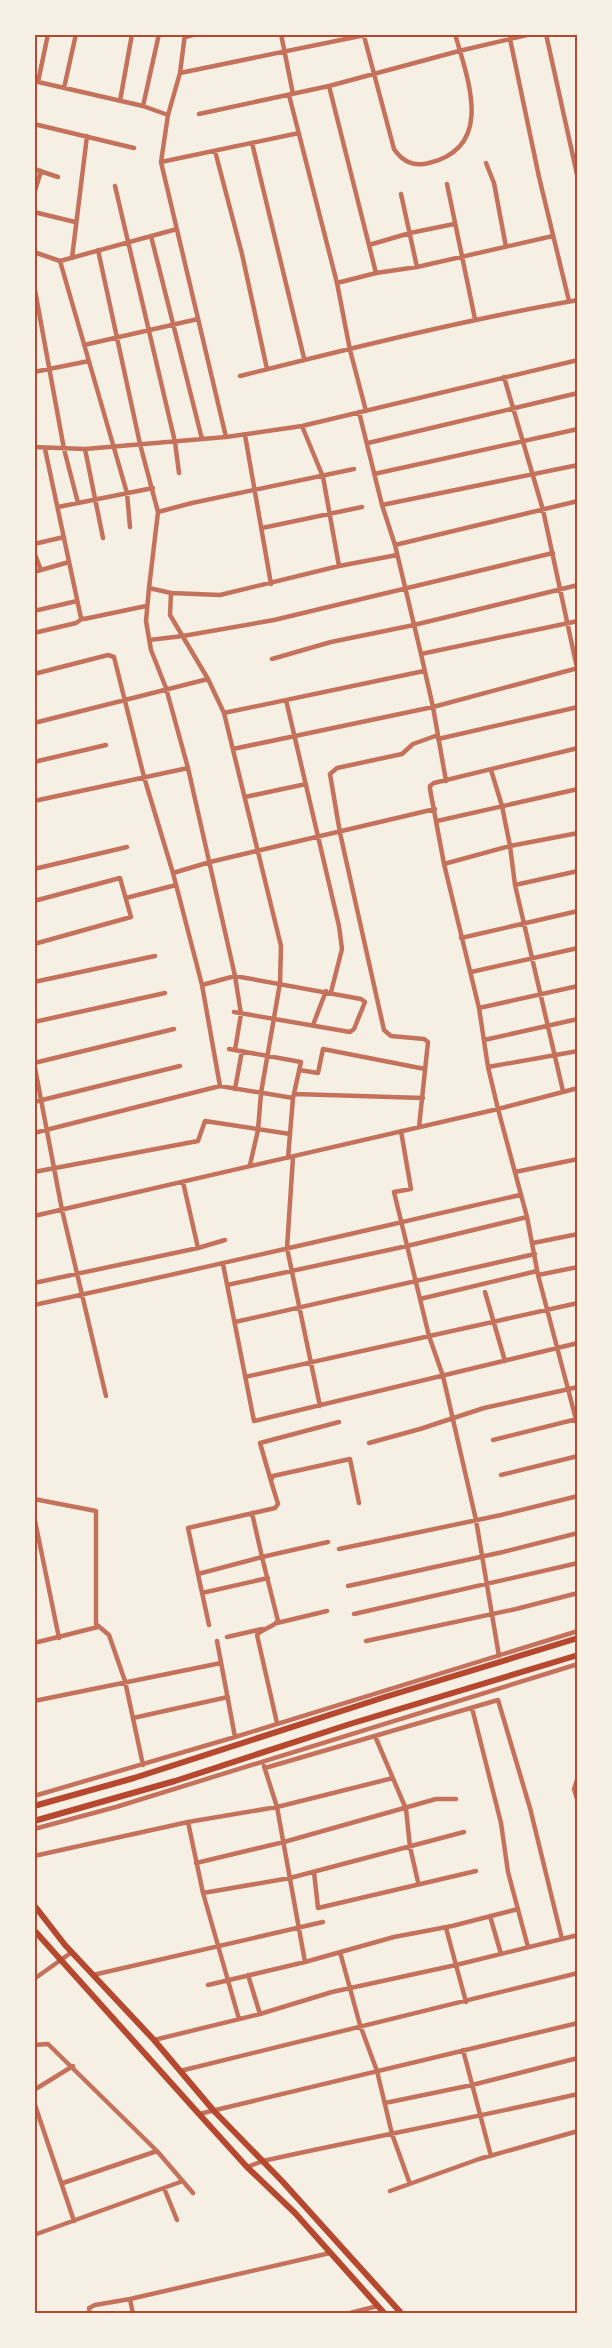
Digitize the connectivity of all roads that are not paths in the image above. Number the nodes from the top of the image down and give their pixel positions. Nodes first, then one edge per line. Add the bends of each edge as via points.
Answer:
1 (48, 34) edge
2 (76, 34) edge
3 (132, 34) edge
4 (159, 34) edge
5 (197, 34) edge
6 (280, 34) edge
7 (455, 34) edge
8 (531, 34) edge
9 (546, 34) edge
10 (367, 35) edge
11 (185, 36) edge
12 (509, 37) edge
13 (459, 51) junction
14 (283, 52) junction
15 (180, 73) junction
16 (373, 73) junction
17 (36, 82) edge
18 (329, 86) junction
19 (64, 88) junction
20 (291, 94) junction
21 (120, 101) junction
22 (143, 106) junction
23 (199, 114) dead end
24 (168, 115) junction
25 (34, 124) edge
26 (298, 133) junction
27 (87, 136) junction
28 (252, 143) junction
29 (134, 148) dead end
30 (215, 151) junction
31 (161, 162) junction
32 (486, 163) dead end
33 (34, 169) edge
34 (41, 171) junction
35 (58, 177) dead end
36 (578, 179) edge
37 (447, 184) dead end
38 (114, 186) dead end
39 (34, 194) edge
40 (401, 194) dead end
41 (34, 212) edge
42 (75, 222) junction
43 (454, 224) junction
44 (177, 229) junction
45 (410, 233) junction
46 (151, 236) junction
47 (553, 236) junction
48 (128, 242) junction
49 (369, 245) junction
50 (506, 247) junction
51 (98, 250) junction
52 (34, 252) edge
53 (463, 255) junction
54 (72, 258) junction
55 (60, 261) junction
56 (417, 267) junction
57 (376, 273) junction
58 (337, 283) junction
59 (34, 285) edge
60 (578, 300) edge
61 (569, 301) junction
62 (198, 319) junction
63 (475, 319) junction
64 (172, 325) junction
65 (147, 331) junction
66 (116, 338) junction
67 (84, 345) junction
68 (350, 350) junction
69 (304, 358) junction
70 (578, 360) edge
71 (89, 361) junction
72 (50, 369) junction
73 (267, 369) junction
74 (34, 372) edge
75 (240, 376) dead end
76 (504, 377) junction
77 (578, 393) edge
78 (514, 409) junction
79 (366, 411) junction
80 (359, 412) junction
81 (302, 426) junction
82 (578, 429) edge
83 (245, 435) junction
84 (226, 437) junction
85 (202, 440) junction
86 (523, 440) junction
87 (175, 442) junction
88 (368, 443) junction
89 (140, 444) junction
90 (34, 447) edge
91 (114, 447) junction
92 (64, 448) junction
93 (45, 449) junction
94 (85, 449) junction
95 (578, 465) edge
96 (354, 469) dead end
97 (179, 474) dead end
98 (374, 474) junction
99 (533, 475) junction
100 (323, 477) junction
101 (153, 488) junction
102 (255, 490) junction
103 (127, 493) junction
104 (94, 500) junction
105 (578, 501) edge
106 (78, 503) junction
107 (382, 505) junction
108 (58, 507) junction
109 (362, 507) dead end
110 (543, 510) junction
111 (158, 512) junction
112 (329, 514) junction
113 (130, 527) dead end
114 (262, 528) junction
115 (64, 537) junction
116 (103, 538) dead end
117 (34, 543) edge
118 (395, 545) junction
119 (34, 552) edge
120 (553, 553) junction
121 (397, 555) junction
122 (69, 562) junction
123 (339, 566) junction
124 (41, 570) junction
125 (34, 572) edge
126 (272, 584) junction
127 (578, 585) edge
128 (149, 588) junction
129 (405, 589) junction
130 (560, 589) junction
131 (171, 592) junction
132 (77, 601) junction
133 (146, 606) junction
134 (34, 611) edge
135 (82, 619) junction
136 (578, 621) edge
137 (566, 624) junction
138 (414, 625) junction
139 (34, 633) edge
140 (183, 636) junction
141 (149, 640) junction
142 (421, 654) junction
143 (272, 659) dead end
144 (577, 669) edge
145 (424, 671) junction
146 (34, 674) edge
147 (208, 679) junction
148 (166, 688) junction
149 (286, 700) junction
150 (125, 701) junction
151 (433, 707) junction
152 (578, 707) edge
153 (224, 713) junction
154 (34, 723) edge
155 (295, 735) junction
156 (438, 737) junction
157 (106, 745) dead end
158 (233, 748) junction
159 (578, 748) edge
160 (34, 762) edge
161 (188, 768) junction
162 (491, 770) junction
163 (144, 777) junction
164 (446, 781) junction
165 (306, 784) junction
166 (578, 789) edge
167 (245, 797) junction
168 (34, 801) edge
169 (502, 806) junction
170 (435, 809) junction
171 (437, 821) junction
172 (340, 832) junction
173 (578, 833) edge
174 (317, 838) junction
175 (510, 846) junction
176 (127, 848) dead end
177 (258, 851) junction
178 (210, 862) junction
179 (444, 864) junction
180 (34, 869) edge
181 (578, 871) edge
182 (173, 873) junction
183 (176, 885) junction
184 (514, 885) junction
185 (126, 898) junction
186 (34, 901) edge
187 (578, 911) edge
188 (523, 923) junction
189 (461, 938) junction
190 (34, 944) edge
191 (578, 948) edge
192 (156, 956) dead end
193 (531, 958) junction
194 (471, 972) junction
195 (236, 976) junction
196 (34, 982) edge
197 (280, 983) junction
198 (202, 985) junction
199 (578, 986) edge
200 (328, 991) junction
201 (165, 993) dead end
202 (540, 994) junction
203 (479, 1008) junction
204 (234, 1012) dead end
205 (241, 1014) junction
206 (273, 1019) junction
207 (578, 1019) edge
208 (34, 1022) edge
209 (313, 1025) junction
210 (548, 1026) junction
211 (174, 1029) dead end
212 (484, 1040) junction
213 (229, 1049) dead end
214 (235, 1050) junction
215 (242, 1051) junction
216 (578, 1051) edge
217 (268, 1056) junction
218 (555, 1056) junction
219 (34, 1063) edge
220 (180, 1066) dead end
221 (488, 1067) junction
222 (425, 1069) junction
223 (298, 1070) junction
224 (220, 1086) junction
225 (578, 1088) edge
226 (235, 1089) junction
227 (563, 1091) junction
228 (261, 1093) junction
229 (293, 1096) junction
230 (423, 1098) junction
231 (43, 1100) junction
232 (34, 1102) edge
233 (498, 1109) junction
234 (419, 1127) junction
235 (47, 1129) junction
236 (258, 1130) junction
237 (401, 1131) junction
238 (34, 1133) edge
239 (290, 1134) junction
240 (290, 1157) junction
241 (578, 1159) edge
242 (250, 1165) junction
243 (54, 1167) junction
244 (34, 1172) edge
245 (515, 1172) junction
246 (183, 1182) junction
247 (520, 1195) junction
248 (62, 1210) junction
249 (34, 1216) edge
250 (527, 1217) junction
251 (401, 1222) junction
252 (578, 1234) edge
253 (225, 1240) dead end
254 (533, 1243) junction
255 (407, 1246) junction
256 (198, 1248) junction
257 (287, 1248) junction
258 (535, 1254) junction
259 (223, 1264) junction
260 (578, 1267) edge
261 (291, 1271) junction
262 (537, 1273) junction
263 (77, 1274) junction
264 (416, 1282) junction
265 (34, 1283) edge
266 (227, 1285) junction
267 (485, 1292) dead end
268 (82, 1295) junction
269 (420, 1299) junction
270 (578, 1303) edge
271 (34, 1305) edge
272 (299, 1307) junction
273 (546, 1310) junction
274 (235, 1322) junction
275 (494, 1322) junction
276 (429, 1336) junction
277 (578, 1343) edge
278 (556, 1348) junction
279 (505, 1361) junction
280 (312, 1362) junction
281 (443, 1376) junction
282 (246, 1377) junction
283 (578, 1387) edge
284 (567, 1389) junction
285 (106, 1396) dead end
286 (320, 1406) junction
287 (451, 1419) junction
288 (577, 1419) edge
289 (339, 1422) dead end
290 (578, 1427) edge
291 (493, 1440) dead end
292 (369, 1443) dead end
293 (578, 1456) edge
294 (501, 1475) dead end
295 (271, 1481) junction
296 (578, 1496) edge
297 (34, 1499) edge
298 (359, 1503) dead end
299 (252, 1513) junction
300 (34, 1516) edge
301 (476, 1520) junction
302 (578, 1533) edge
303 (328, 1542) dead end
304 (339, 1549) dead end
305 (262, 1557) junction
306 (483, 1557) junction
307 (578, 1563) edge
308 (198, 1574) junction
309 (268, 1578) junction
310 (487, 1584) junction
311 (348, 1586) dead end
312 (202, 1593) junction
313 (578, 1593) edge
314 (327, 1611) dead end
315 (354, 1614) dead end
316 (493, 1614) junction
317 (277, 1623) junction
318 (209, 1625) dead end
319 (98, 1627) junction
320 (262, 1629) junction
321 (578, 1631) edge
322 (227, 1637) dead end
323 (59, 1638) junction
324 (578, 1638) edge
325 (217, 1641) dead end
326 (366, 1641) dead end
327 (34, 1643) edge
328 (578, 1654) edge
329 (499, 1656) junction
330 (221, 1663) junction
331 (578, 1664) edge
332 (125, 1681) junction
333 (228, 1697) junction
334 (34, 1701) edge
335 (472, 1708) junction
336 (133, 1718) junction
337 (277, 1723) junction
338 (375, 1736) junction
339 (235, 1737) junction
340 (262, 1762) junction
341 (143, 1765) junction
342 (265, 1768) junction
343 (578, 1777) edge
344 (393, 1778) junction
345 (34, 1796) edge
346 (456, 1799) dead end
347 (578, 1802) edge
348 (34, 1806) edge
349 (277, 1806) junction
350 (406, 1809) junction
351 (34, 1821) edge
352 (188, 1822) junction
353 (34, 1829) edge
354 (464, 1832) dead end
355 (284, 1842) junction
356 (411, 1847) junction
357 (34, 1856) edge
358 (196, 1863) junction
359 (476, 1871) dead end
360 (314, 1872) junction
361 (290, 1878) junction
362 (418, 1882) junction
363 (204, 1893) junction
364 (34, 1905) edge
365 (518, 1909) junction
366 (490, 1916) junction
367 (323, 1923) dead end
368 (298, 1928) junction
369 (446, 1928) junction
370 (34, 1930) edge
371 (578, 1935) edge
372 (562, 1939) junction
373 (220, 1945) junction
374 (528, 1947) junction
375 (72, 1952) junction
376 (340, 1953) junction
377 (501, 1954) junction
378 (61, 1962) junction
379 (305, 1962) junction
380 (456, 1965) junction
381 (578, 1973) edge
382 (93, 1975) junction
383 (248, 1975) junction
384 (34, 1979) edge
385 (228, 1979) junction
386 (208, 1985) dead end
387 (349, 1989) junction
388 (466, 2002) junction
389 (260, 2014) junction
390 (239, 2019) junction
391 (578, 2023) edge
392 (360, 2025) junction
393 (154, 2040) junction
394 (34, 2045) edge
395 (463, 2050) junction
396 (578, 2058) edge
397 (73, 2066) junction
398 (180, 2071) junction
399 (377, 2071) junction
400 (472, 2085) junction
401 (34, 2090) edge
402 (578, 2094) edge
403 (34, 2102) edge
404 (385, 2103) junction
405 (213, 2111) junction
406 (199, 2114) junction
407 (479, 2116) junction
408 (578, 2131) edge
409 (392, 2134) junction
410 (157, 2151) junction
411 (490, 2156) junction
412 (263, 2161) junction
413 (248, 2167) junction
414 (183, 2181) junction
415 (63, 2183) junction
416 (410, 2184) junction
417 (164, 2188) junction
418 (390, 2191) dead end
419 (193, 2193) dead end
420 (177, 2220) dead end
421 (74, 2221) junction
422 (34, 2228) edge
423 (36, 2235) edge
424 (330, 2253) junction
425 (130, 2300) junction
426 (378, 2306) junction
427 (90, 2313) edge
428 (133, 2313) edge
429 (346, 2313) edge
430 (385, 2313) edge
431 (402, 2313) edge

1 - 17 street
2 - 19 street
3 - 21 street
4 - 22 street
5 - 11 street
6 - 14 street
7 - 13 street
8 - 12 street
9 - 36 street
10 - 14 street
10 - 16 street
11 - 15 street
12 - 13 street
12 - 47 street
13 - 16 street
13 - 16 street via 472,100 471,129 454,152 423,165 408,162 394,149
14 - 15 street
14 - 20 street
15 - 24 street
16 - 18 street
17 - 19 street
18 - 20 street
18 - 49 street
19 - 21 street
20 - 23 street
20 - 26 street
21 - 22 street
22 - 24 street
24 - 31 street
25 - 27 street
26 - 28 street
26 - 58 street
27 - 29 street
27 - 42 street
28 - 30 street
28 - 69 street
30 - 31 street
30 - 73 street
31 - 44 street
32 - 50 street via 494,183
33 - 34 street
34 - 35 street
34 - 39 street
37 - 43 street
38 - 48 street
40 - 45 street
41 - 42 street
42 - 54 street
43 - 45 street
43 - 53 street
44 - 46 street
44 - 62 street
45 - 49 street
45 - 56 street
46 - 48 street
46 - 64 street
47 - 50 street
47 - 61 street
48 - 51 street
48 - 65 street
49 - 57 street
50 - 53 street
51 - 54 street
51 - 66 street
52 - 55 street
53 - 56 street
53 - 63 street
54 - 55 street
55 - 67 street
56 - 57 street
57 - 58 street
58 - 68 street
59 - 72 street
60 - 61 street
61 - 63 street
62 - 64 street
62 - 84 street
63 - 68 street
64 - 65 street
64 - 85 street
65 - 66 street
65 - 87 street
66 - 67 street
66 - 89 street
67 - 71 street
68 - 69 street
68 - 79 street
69 - 73 street
70 - 76 street
71 - 72 street
71 - 91 street
72 - 74 street
72 - 92 street
73 - 75 street
76 - 78 street
76 - 79 street
77 - 78 street
78 - 86 street
78 - 88 street
79 - 80 street
80 - 81 street
80 - 88 street
81 - 83 street
81 - 100 street
82 - 86 street
83 - 84 street
83 - 102 street
84 - 85 street
85 - 87 street
86 - 98 street
86 - 99 street
87 - 89 street
87 - 97 street
88 - 98 street
89 - 91 street
89 - 101 street
90 - 93 street
91 - 94 street
91 - 103 street
92 - 93 street
92 - 94 street
92 - 106 street
93 - 108 street
94 - 104 street
95 - 99 street
96 - 100 street
98 - 107 street
99 - 107 street
99 - 110 street
100 - 102 street
100 - 112 street
101 - 103 street
101 - 111 street
102 - 111 street
102 - 114 street
103 - 104 street
103 - 113 street
104 - 106 street
104 - 116 street
105 - 110 street
106 - 108 street
107 - 118 street
108 - 115 street
109 - 112 street
110 - 118 street
110 - 120 street
111 - 128 street
112 - 114 street
112 - 123 street
114 - 126 street
115 - 117 street
115 - 122 street
118 - 121 street
119 - 124 street
120 - 129 street
120 - 130 street
121 - 123 street
121 - 129 street
122 - 124 street
122 - 132 street
123 - 126 street
124 - 125 street
126 - 131 street via 210,596
127 - 130 street
128 - 131 street
128 - 133 street
129 - 138 street
129 - 140 street via 274,620
130 - 137 street
130 - 138 street
131 - 140 street via 169,611
132 - 134 street
132 - 135 street
133 - 135 street
133 - 141 street
135 - 139 street
136 - 137 street
137 - 142 street
137 - 144 street
138 - 142 street
138 - 143 street
140 - 141 street
140 - 147 street
141 - 148 street
142 - 145 street
144 - 151 street
145 - 149 street
145 - 151 street
146 - 150 street via 111,655
147 - 148 street
147 - 153 street
148 - 150 street
148 - 161 street
149 - 153 street
149 - 155 street
150 - 154 street
150 - 163 street
151 - 155 street
151 - 156 street
152 - 156 street
153 - 158 street
155 - 158 street
155 - 165 street
156 - 164 street
156 - 172 street via 413,744 402,754 337,768 330,774
157 - 160 street
158 - 167 street
159 - 162 street
161 - 163 street
161 - 178 street
162 - 164 street
162 - 169 street
163 - 168 street
163 - 182 street
164 - 170 street via 430,786
165 - 167 street
165 - 174 street
166 - 169 street
167 - 177 street
169 - 171 street
169 - 175 street
170 - 171 street
170 - 172 street
171 - 179 street
172 - 174 street
172 - 222 street via 384,1030 391,1036 426,1040
173 - 175 street
174 - 177 street
174 - 200 street via 341,938 340,962
175 - 179 street
175 - 184 street
176 - 180 street
177 - 178 street
177 - 197 street via 281,946
178 - 182 street
178 - 195 street
179 - 189 street
181 - 184 street
182 - 183 street
183 - 185 street
183 - 198 street
184 - 188 street
185 - 186 street via 120,878
185 - 190 street via 131,917
187 - 188 street
188 - 189 street
188 - 193 street
189 - 194 street
191 - 193 street
192 - 196 street
193 - 194 street
193 - 202 street
194 - 203 street
195 - 197 street
195 - 198 street
195 - 205 street
197 - 200 street
197 - 206 street
198 - 224 street
199 - 202 street
200 - 209 street
200 - 209 street via 364,1000 365,1004 354,1029 346,1032
201 - 208 street
202 - 203 street
202 - 210 street
203 - 212 street
204 - 205 street
205 - 206 street
205 - 214 street
206 - 209 street
206 - 217 street
207 - 210 street
210 - 212 street
210 - 218 street
211 - 219 street
212 - 221 street
213 - 214 street
214 - 215 street
215 - 217 street
215 - 226 street
216 - 218 street
217 - 223 street via 301,1062
217 - 228 street
218 - 221 street
218 - 227 street
219 - 231 street
220 - 231 street
221 - 233 street
222 - 223 street via 323,1049 318,1073
222 - 230 street
223 - 229 street
224 - 226 street
224 - 235 street
225 - 227 street
226 - 228 street
227 - 233 street
228 - 229 street
228 - 236 street
229 - 230 street
229 - 239 street
230 - 234 street
231 - 232 street
231 - 235 street
233 - 234 street
233 - 245 street
234 - 237 street
235 - 238 street
235 - 243 street
236 - 239 street
236 - 242 street
236 - 243 street via 205,1121 198,1141
237 - 240 street
237 - 251 street via 411,1189 394,1192
239 - 240 street
240 - 242 street
240 - 257 street
241 - 245 street
242 - 246 street
243 - 244 street
243 - 248 street
245 - 247 street
246 - 248 street
246 - 256 street
247 - 250 street
247 - 251 street
248 - 249 street
248 - 263 street
250 - 254 street
250 - 255 street
251 - 255 street
251 - 257 street
252 - 254 street
253 - 256 street
254 - 258 street
255 - 261 street
255 - 264 street
256 - 263 street
257 - 259 street
257 - 261 street
258 - 262 street
258 - 264 street
259 - 266 street
259 - 268 street
260 - 262 street
261 - 266 street
261 - 272 street
262 - 269 street
262 - 273 street
263 - 265 street
263 - 268 street
264 - 269 street
264 - 272 street
266 - 274 street
267 - 275 street
268 - 271 street
268 - 285 street
269 - 276 street
270 - 273 street
272 - 274 street
272 - 280 street
273 - 275 street
273 - 278 street
274 - 282 street
275 - 276 street
275 - 279 street
276 - 280 street
276 - 281 street
277 - 278 street
278 - 279 street
278 - 284 street
279 - 281 street
280 - 282 street
280 - 286 street
281 - 286 street
281 - 287 street
282 - 286 street via 254,1421
283 - 284 street
284 - 287 street
284 - 288 street
287 - 292 street
287 - 301 street
288 - 290 street
288 - 291 street
289 - 295 street via 260,1443
293 - 294 street
295 - 298 street via 276,1475 350,1459
295 - 299 street via 277,1506
296 - 301 street
297 - 319 street via 96,1511
299 - 305 street
299 - 308 street via 188,1528
300 - 323 street
301 - 304 street
301 - 306 street
302 - 306 street
303 - 305 street
305 - 308 street
305 - 309 street
306 - 310 street
306 - 311 street
307 - 310 street
308 - 312 street
309 - 312 street
309 - 317 street
310 - 315 street
310 - 316 street
312 - 318 street
313 - 316 street
314 - 317 street
316 - 326 street
316 - 329 street
317 - 320 street
319 - 323 street
319 - 332 street via 109,1635
320 - 322 street
320 - 337 street via 257,1638
321 - 329 street
323 - 327 street
324 - 348 main road
325 - 330 street
328 - 351 main road via 175,1781
329 - 337 street
330 - 332 street
330 - 333 street
331 - 340 street
332 - 334 street
332 - 336 street
333 - 336 street
333 - 339 street
335 - 338 street
335 - 365 street
335 - 372 street via 498,1700
336 - 341 street
337 - 339 street
338 - 342 street
338 - 344 street
339 - 341 street
340 - 342 street
340 - 353 street
341 - 345 street
342 - 349 street
343 - 347 street via 574,1789
344 - 349 street
344 - 350 street
346 - 350 street via 436,1799
349 - 352 street
349 - 355 street
350 - 355 street
350 - 356 street
352 - 357 street
352 - 358 street
354 - 356 street
355 - 358 street
355 - 361 street
356 - 360 street
356 - 362 street
358 - 363 street
359 - 362 street
360 - 361 street
360 - 362 street via 318,1908
361 - 363 street
361 - 368 street
363 - 373 street
364 - 375 main road
365 - 366 street
365 - 374 street
366 - 369 street
366 - 377 street
367 - 368 street
368 - 373 street
368 - 379 street
369 - 376 street via 394,1937
369 - 380 street
370 - 378 main road
371 - 372 street
372 - 374 street
373 - 382 street
373 - 385 street
374 - 377 street
375 - 378 street
375 - 382 main road
376 - 379 street
376 - 387 street
377 - 380 street
378 - 384 street
378 - 406 main road
379 - 383 street
380 - 387 street
380 - 388 street
381 - 388 street
382 - 393 main road
383 - 385 street
383 - 389 street
385 - 386 street
385 - 390 street
387 - 389 street
387 - 392 street
388 - 392 street
389 - 390 street
390 - 393 street
391 - 395 street
392 - 398 street
392 - 399 street
393 - 398 main road
394 - 397 street via 50,2045
395 - 399 street
395 - 400 street
396 - 400 street
397 - 401 street
397 - 410 street
398 - 405 main road
399 - 404 street
399 - 405 street
400 - 404 street
400 - 407 street
402 - 407 street
403 - 415 street
404 - 409 street
405 - 406 street
405 - 412 main road
406 - 413 main road
407 - 409 street
407 - 411 street
408 - 411 street
409 - 412 street
409 - 416 street
410 - 414 street
410 - 415 street
411 - 416 street
412 - 413 street
412 - 431 main road
413 - 424 main road
414 - 417 street
414 - 419 street
415 - 421 street
416 - 418 street
417 - 420 street
417 - 421 street
421 - 423 street
422 - 423 street
424 - 425 street
424 - 426 main road
425 - 427 street via 95,2305 89,2308
425 - 428 street
426 - 429 street
426 - 430 main road

